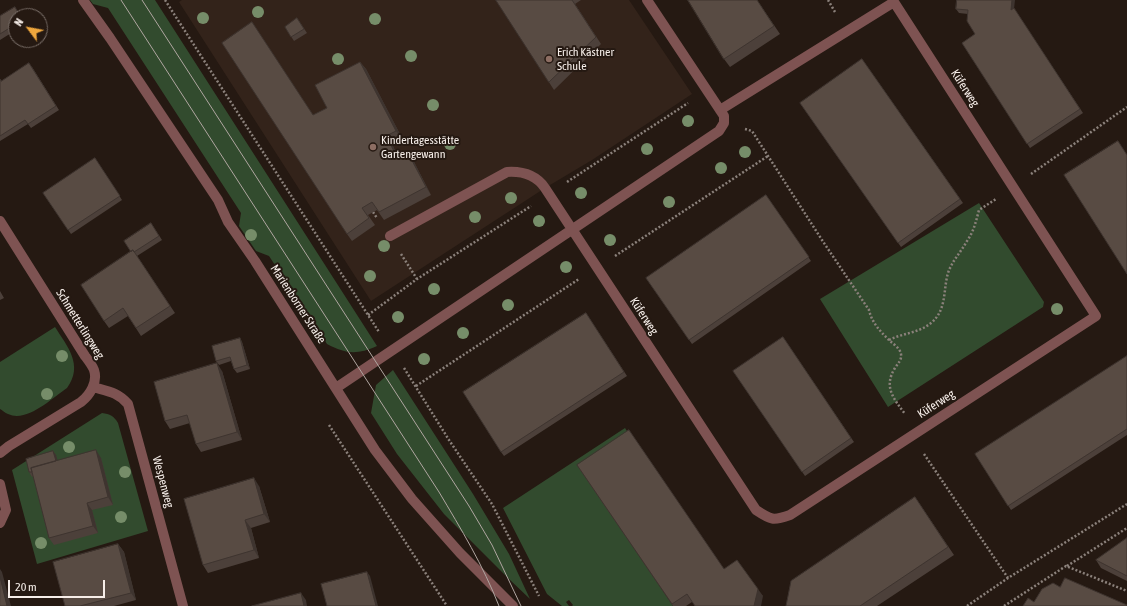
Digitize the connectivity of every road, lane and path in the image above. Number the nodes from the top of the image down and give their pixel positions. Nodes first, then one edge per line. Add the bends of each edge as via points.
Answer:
1 (83, 0) edge
2 (165, 0) edge
3 (647, 0) edge
4 (896, 1) edge
5 (1127, 107) edge
6 (720, 110) junction
7 (724, 123) junction
8 (1013, 186) junction
9 (0, 221) edge
10 (573, 230) junction
11 (390, 236) dead end
12 (401, 254) dead end
13 (418, 279) dead end
14 (382, 334) dead end
15 (889, 340) junction
16 (404, 366) dead end
17 (93, 387) junction
18 (336, 388) junction
19 (329, 425) dead end
20 (912, 436) junction
21 (0, 453) edge
22 (0, 484) edge
23 (1127, 504) edge
24 (0, 523) edge
25 (1127, 528) edge
26 (1066, 566) junction
27 (1008, 578) junction
28 (1127, 591) edge
29 (539, 596) dead end
30 (183, 606) edge
31 (447, 606) edge
32 (513, 606) edge
33 (967, 606) edge
34 (1004, 606) edge

1 - 18 street, Marienborner Straße via 218,200 228,222
2 - 14 path
3 - 6 street
4 - 6 street, Küferweg
4 - 8 street, Küferweg
5 - 8 path
6 - 7 street via 724,116
7 - 10 street via 719,131
7 - 15 path via 752,131 869,310 871,319
8 - 15 path via 979,210 975,228 949,272 943,307 932,323 922,330
8 - 20 street, Küferweg via 1096,316
9 - 17 street, Schmetterlingweg via 94,371
10 - 11 street, Küferweg via 541,182 527,174 507,172
10 - 18 street
10 - 20 street, Küferweg via 756,510 767,518 777,519 790,515
12 - 13 path
15 - 20 path via 901,356 891,376 891,394 912,423
16 - 29 path via 492,504
17 - 21 street via 81,402
17 - 30 street, Wespenweg via 122,396 128,404
18 - 32 street, Marienborner Straße via 375,450 412,499 460,553
19 - 31 path
20 - 27 path
22 - 24 street via 6,510
23 - 27 path
25 - 26 path
26 - 28 path
26 - 34 path
27 - 33 path

